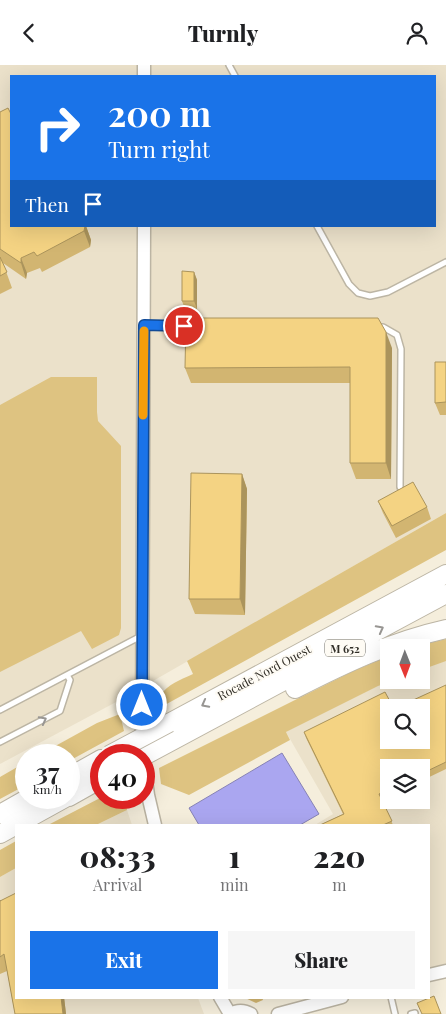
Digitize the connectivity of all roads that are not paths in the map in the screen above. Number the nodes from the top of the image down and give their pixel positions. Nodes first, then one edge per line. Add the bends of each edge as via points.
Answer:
1 (144, 227) edge
2 (318, 227) edge
3 (446, 262) edge
4 (144, 325) junction
5 (194, 326) edge
6 (373, 327) edge
7 (400, 487) edge
8 (446, 574) edge
9 (446, 594) edge
10 (446, 629) edge
11 (142, 635) junction
12 (67, 675) junction
13 (0, 710) edge
14 (0, 742) edge
15 (130, 744) edge
16 (142, 744) edge
17 (173, 744) junction
18 (155, 751) edge
19 (155, 755) edge
20 (15, 806) edge
21 (47, 809) edge
22 (152, 809) edge
23 (0, 814) edge
24 (19, 824) edge
25 (155, 824) edge
26 (15, 826) edge
27 (0, 834) edge
28 (446, 971) edge
29 (430, 975) edge
30 (221, 999) edge
31 (334, 999) edge
32 (391, 999) edge
33 (230, 1014) edge
34 (251, 1014) edge
35 (278, 1014) edge
36 (395, 1014) edge

1 - 4 street
2 - 3 lane via 349,284 358,293 370,296 388,292
4 - 5 lane
4 - 11 street
6 - 7 lane via 383,327 397,335 401,349
8 -> 15 highway, Rocade Nord Ouest / M 652, bridge
17 -> 9 highway, Rocade Nord Ouest / M 652
10 - 17 highway via 388,646 352,661
11 - 12 lane
11 - 16 street
12 - 13 lane
14 -> 12 lane via 60,711 70,679
17 - 18 highway, Rocade Nord Ouest / M 652
17 - 19 highway
20 - 23 highway
21 - 24 highway
22 - 25 street
26 - 27 highway
28 - 29 street
30 - 33 street
31 - 35 street
32 - 36 lane
33 - 34 street via 242,1011

